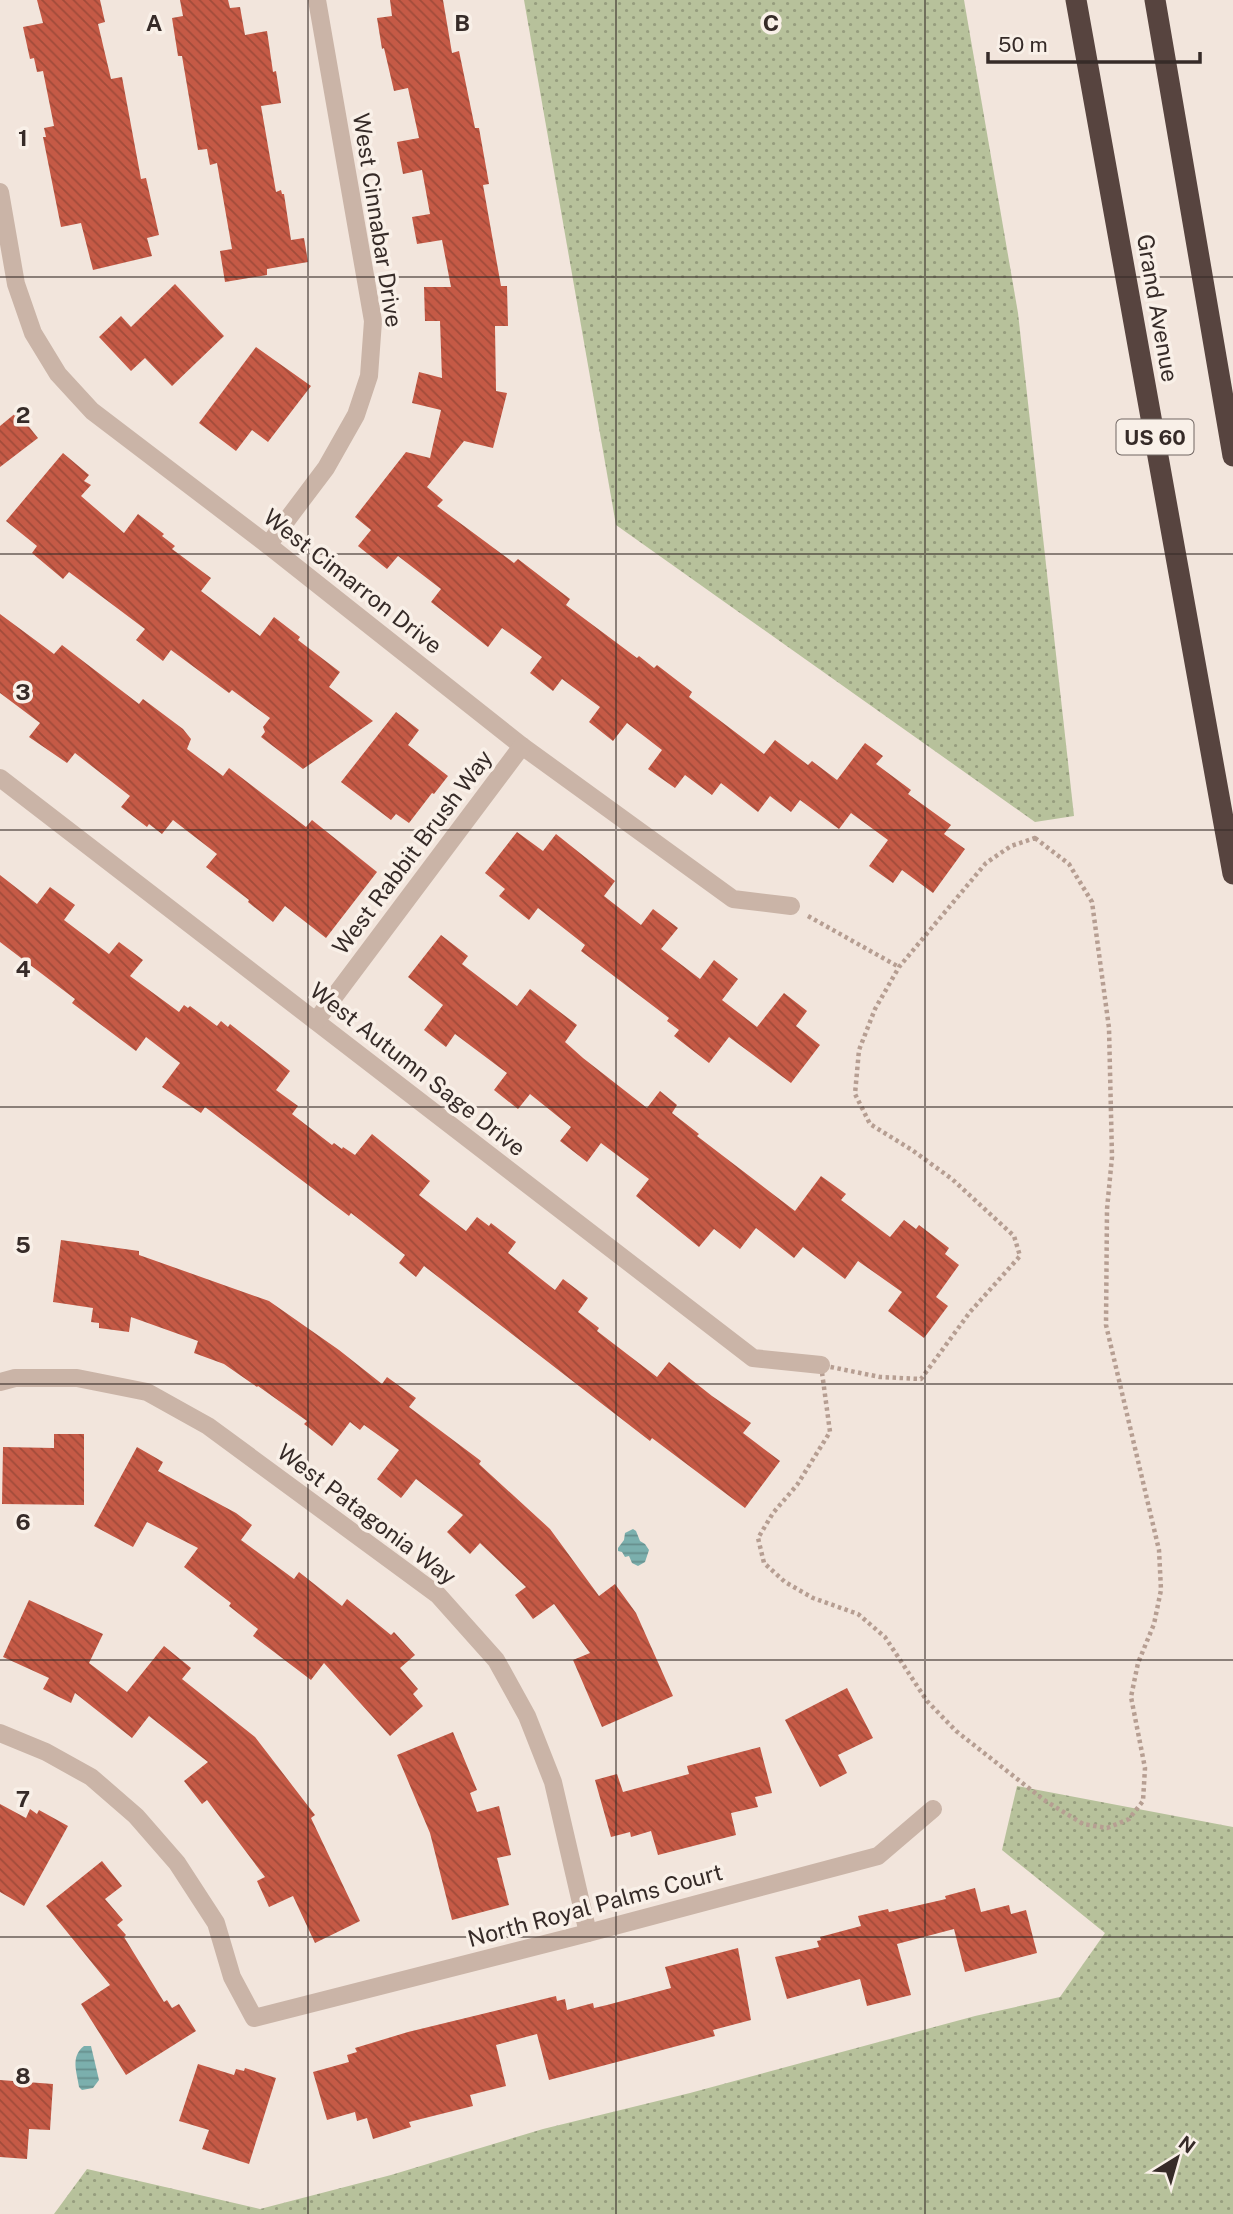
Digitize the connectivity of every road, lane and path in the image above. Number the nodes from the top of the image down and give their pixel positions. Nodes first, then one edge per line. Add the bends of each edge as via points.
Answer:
1 (317, 0) edge
2 (1076, 0) edge
3 (1155, 0) edge
4 (0, 192) edge
5 (1233, 456) edge
6 (268, 545) junction
7 (522, 746) junction
8 (0, 778) edge
9 (1233, 874) edge
10 (791, 906) joint
11 (899, 968) junction
12 (316, 1021) junction
13 (821, 1365) junction
14 (0, 1382) edge
15 (0, 1733) edge
16 (933, 1809) dead end
17 (588, 1933) junction

1 - 6 street, West Cinnabar Drive via 373,321 369,376 356,415 326,468
2 - 9 highway, Grand Avenue / US 60
3 - 5 highway, US 60
4 - 6 street, West Cimarron Drive via 16,284 33,333 58,374 92,411
6 - 7 street, West Cimarron Drive
7 - 10 street, West Cimarron Drive via 733,899
7 - 12 street, West Rabbit Brush Way
8 - 12 street, West Autumn Sage Drive
10 - 11 path
11 - 13 path via 875,1009 859,1050 855,1094 870,1124 953,1179 1014,1236 1020,1256 970,1312 921,1379 880,1377
11 - 13 path via 986,863 1011,846 1035,838 1069,864 1092,902 1110,1028 1107,1325 1159,1549 1161,1590 1131,1697 1144,1768 1143,1801 1129,1819 1107,1828 1083,1824 1044,1800 956,1731 927,1701 885,1637 858,1614 813,1598 764,1563 758,1538 830,1432
12 - 13 street, West Autumn Sage Drive via 754,1357
14 - 17 street, West Patagonia Way via 77,1378 147,1392 208,1426 438,1595 496,1660 527,1716 553,1782
15 - 17 street, North Royal Palms Court via 91,1777 161,1844 216,1923 232,1977 254,2018
16 - 17 street, North Royal Palms Court via 878,1856

